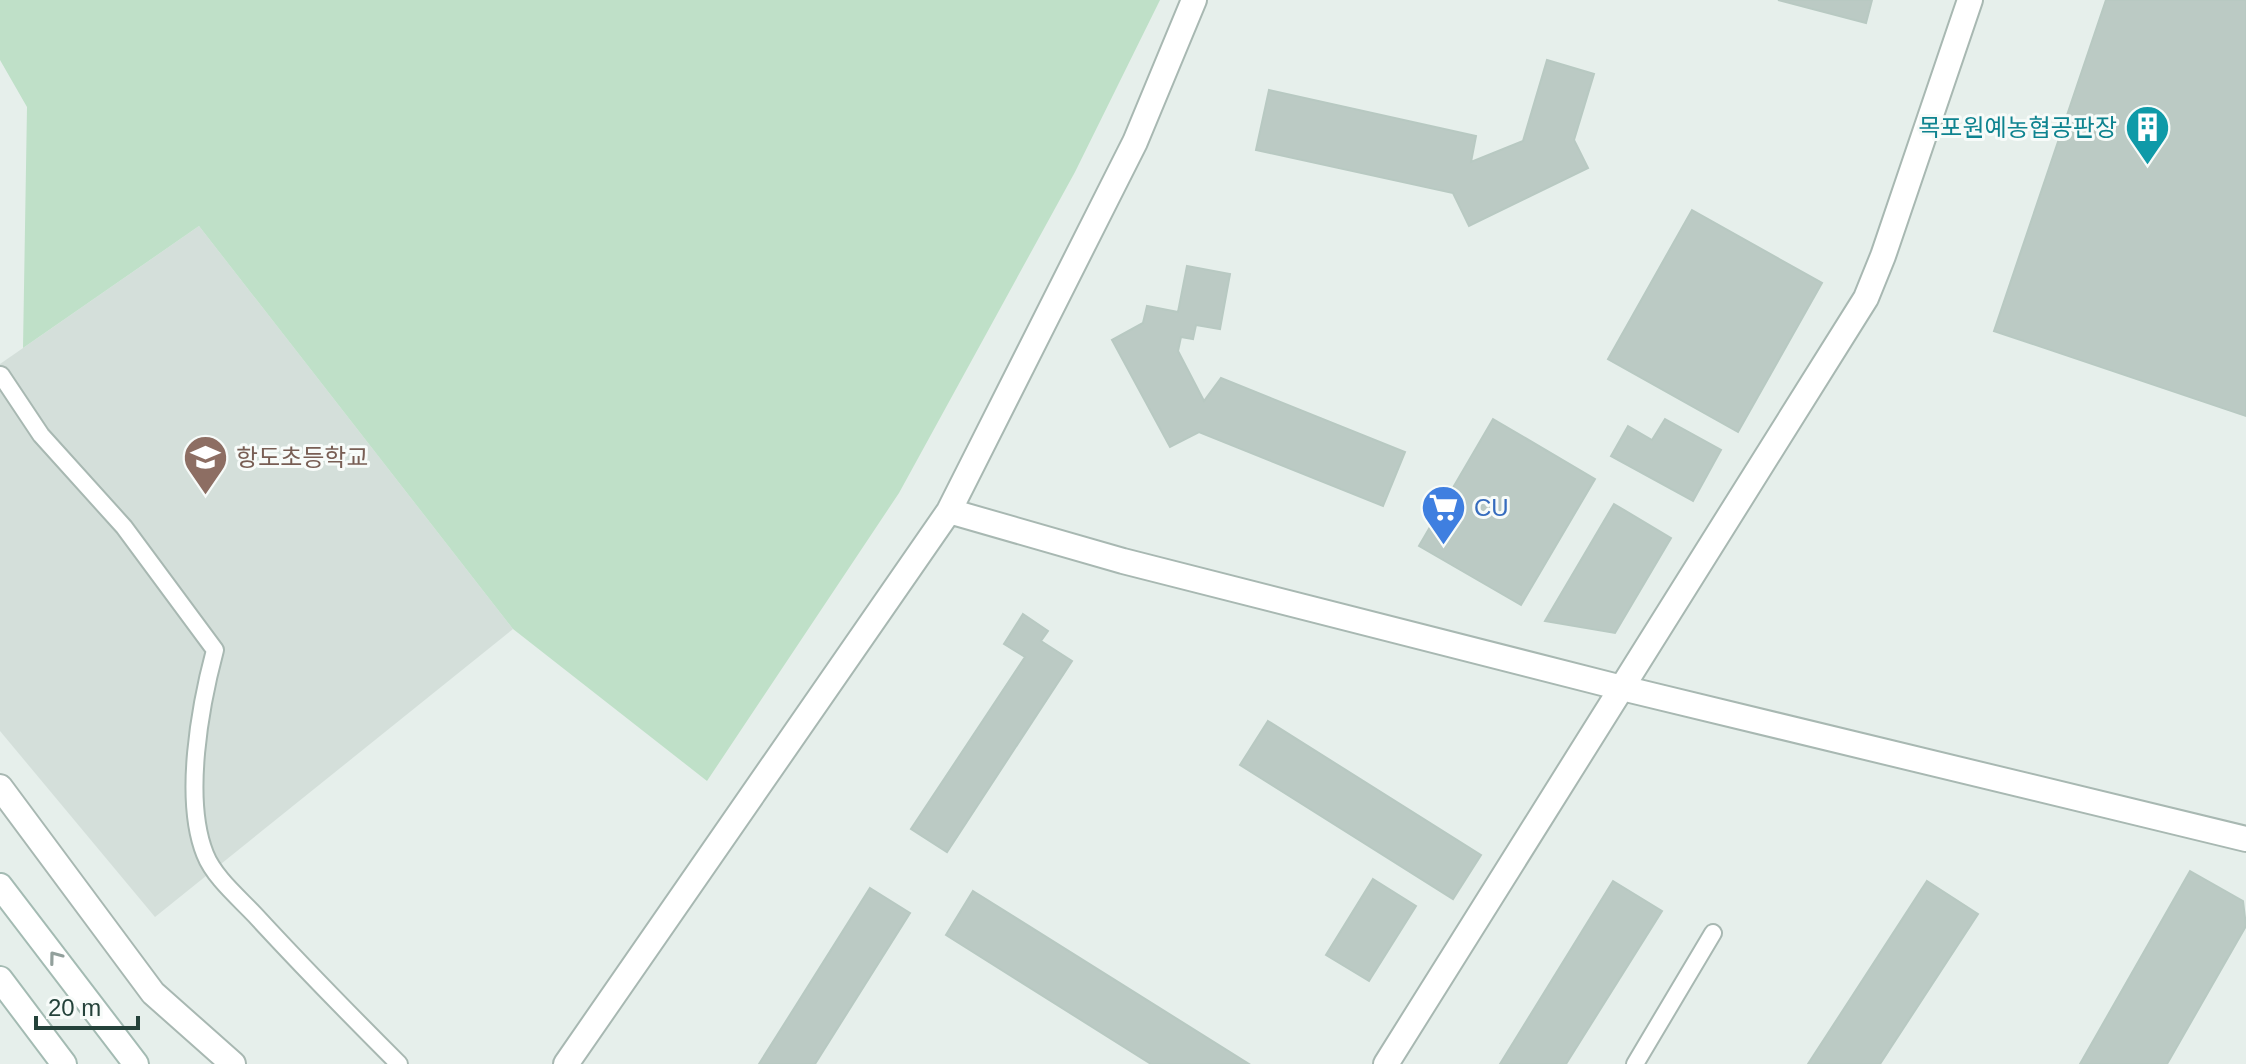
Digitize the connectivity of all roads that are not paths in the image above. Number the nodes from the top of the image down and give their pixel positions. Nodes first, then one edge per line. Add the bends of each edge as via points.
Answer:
1 (1194, 0) edge
2 (1970, 0) edge
3 (1, 375) edge
4 (949, 511) junction
5 (1622, 688) junction
6 (0, 787) edge
7 (2246, 839) edge
8 (0, 886) edge
9 (1713, 933) dead end
10 (0, 979) edge
11 (64, 1064) edge
12 (136, 1064) edge
13 (233, 1064) edge
14 (399, 1064) edge
15 (566, 1064) edge
16 (1386, 1064) edge
17 (1635, 1064) edge

1 - 4 street via 1135,142
2 - 5 street via 1866,298
3 - 14 lane via 41,435 124,527 215,650 198,721 196,766 206,858
4 - 5 street via 1123,561
4 - 15 street
5 - 7 street
5 - 16 street
6 - 13 street via 153,993
12 -> 8 street
9 - 17 lane
10 - 11 street

